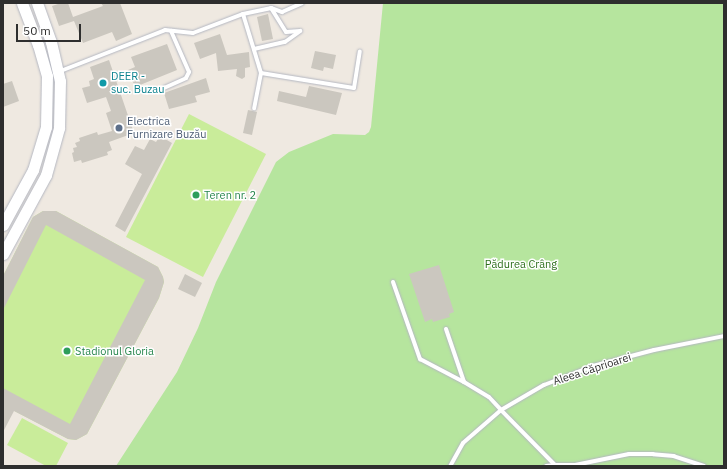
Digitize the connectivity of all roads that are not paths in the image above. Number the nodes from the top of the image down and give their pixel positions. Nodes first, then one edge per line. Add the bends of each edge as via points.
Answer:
1 (22, 3) edge
2 (37, 3) edge
3 (302, 3) edge
4 (271, 8) junction
5 (282, 12) junction
6 (243, 14) junction
7 (277, 19) junction
8 (170, 31) junction
9 (286, 32) junction
10 (285, 42) junction
11 (254, 50) junction
12 (360, 50) dead end
13 (58, 72) junction
14 (261, 73) junction
15 (46, 76) junction
16 (164, 88) dead end
17 (254, 108) dead end
18 (3, 225) edge
19 (3, 254) edge
20 (393, 282) dead end
21 (446, 329) dead end
22 (724, 336) edge
23 (464, 382) junction
24 (501, 410) junction
25 (555, 465) junction
26 (450, 466) edge
27 (546, 466) edge
28 (704, 466) edge

1 - 15 main road via 38,45
2 - 13 main road via 51,42
3 - 5 lane
4 - 5 lane
4 - 6 lane
4 - 7 lane
5 - 7 lane
6 - 8 lane via 192,33
6 - 11 lane
7 - 9 lane
8 - 13 lane via 165,30
8 - 16 lane via 189,72 186,78
9 - 10 lane
9 - 10 lane via 300,31
10 - 11 lane
11 - 14 lane
12 - 14 lane via 354,88
13 - 15 lane
13 - 19 main road via 60,114 51,160
14 - 17 lane
15 - 18 main road via 46,127 41,148 33,170
20 - 23 lane via 420,359
21 - 23 lane
22 - 24 lane, Aleea Căprioarei via 593,366 544,385
23 - 24 lane via 489,397
24 - 25 lane
24 - 26 lane, Aleea Căprioarei via 463,443
25 - 27 lane
25 - 28 lane via 575,465 629,454 653,454 674,456

